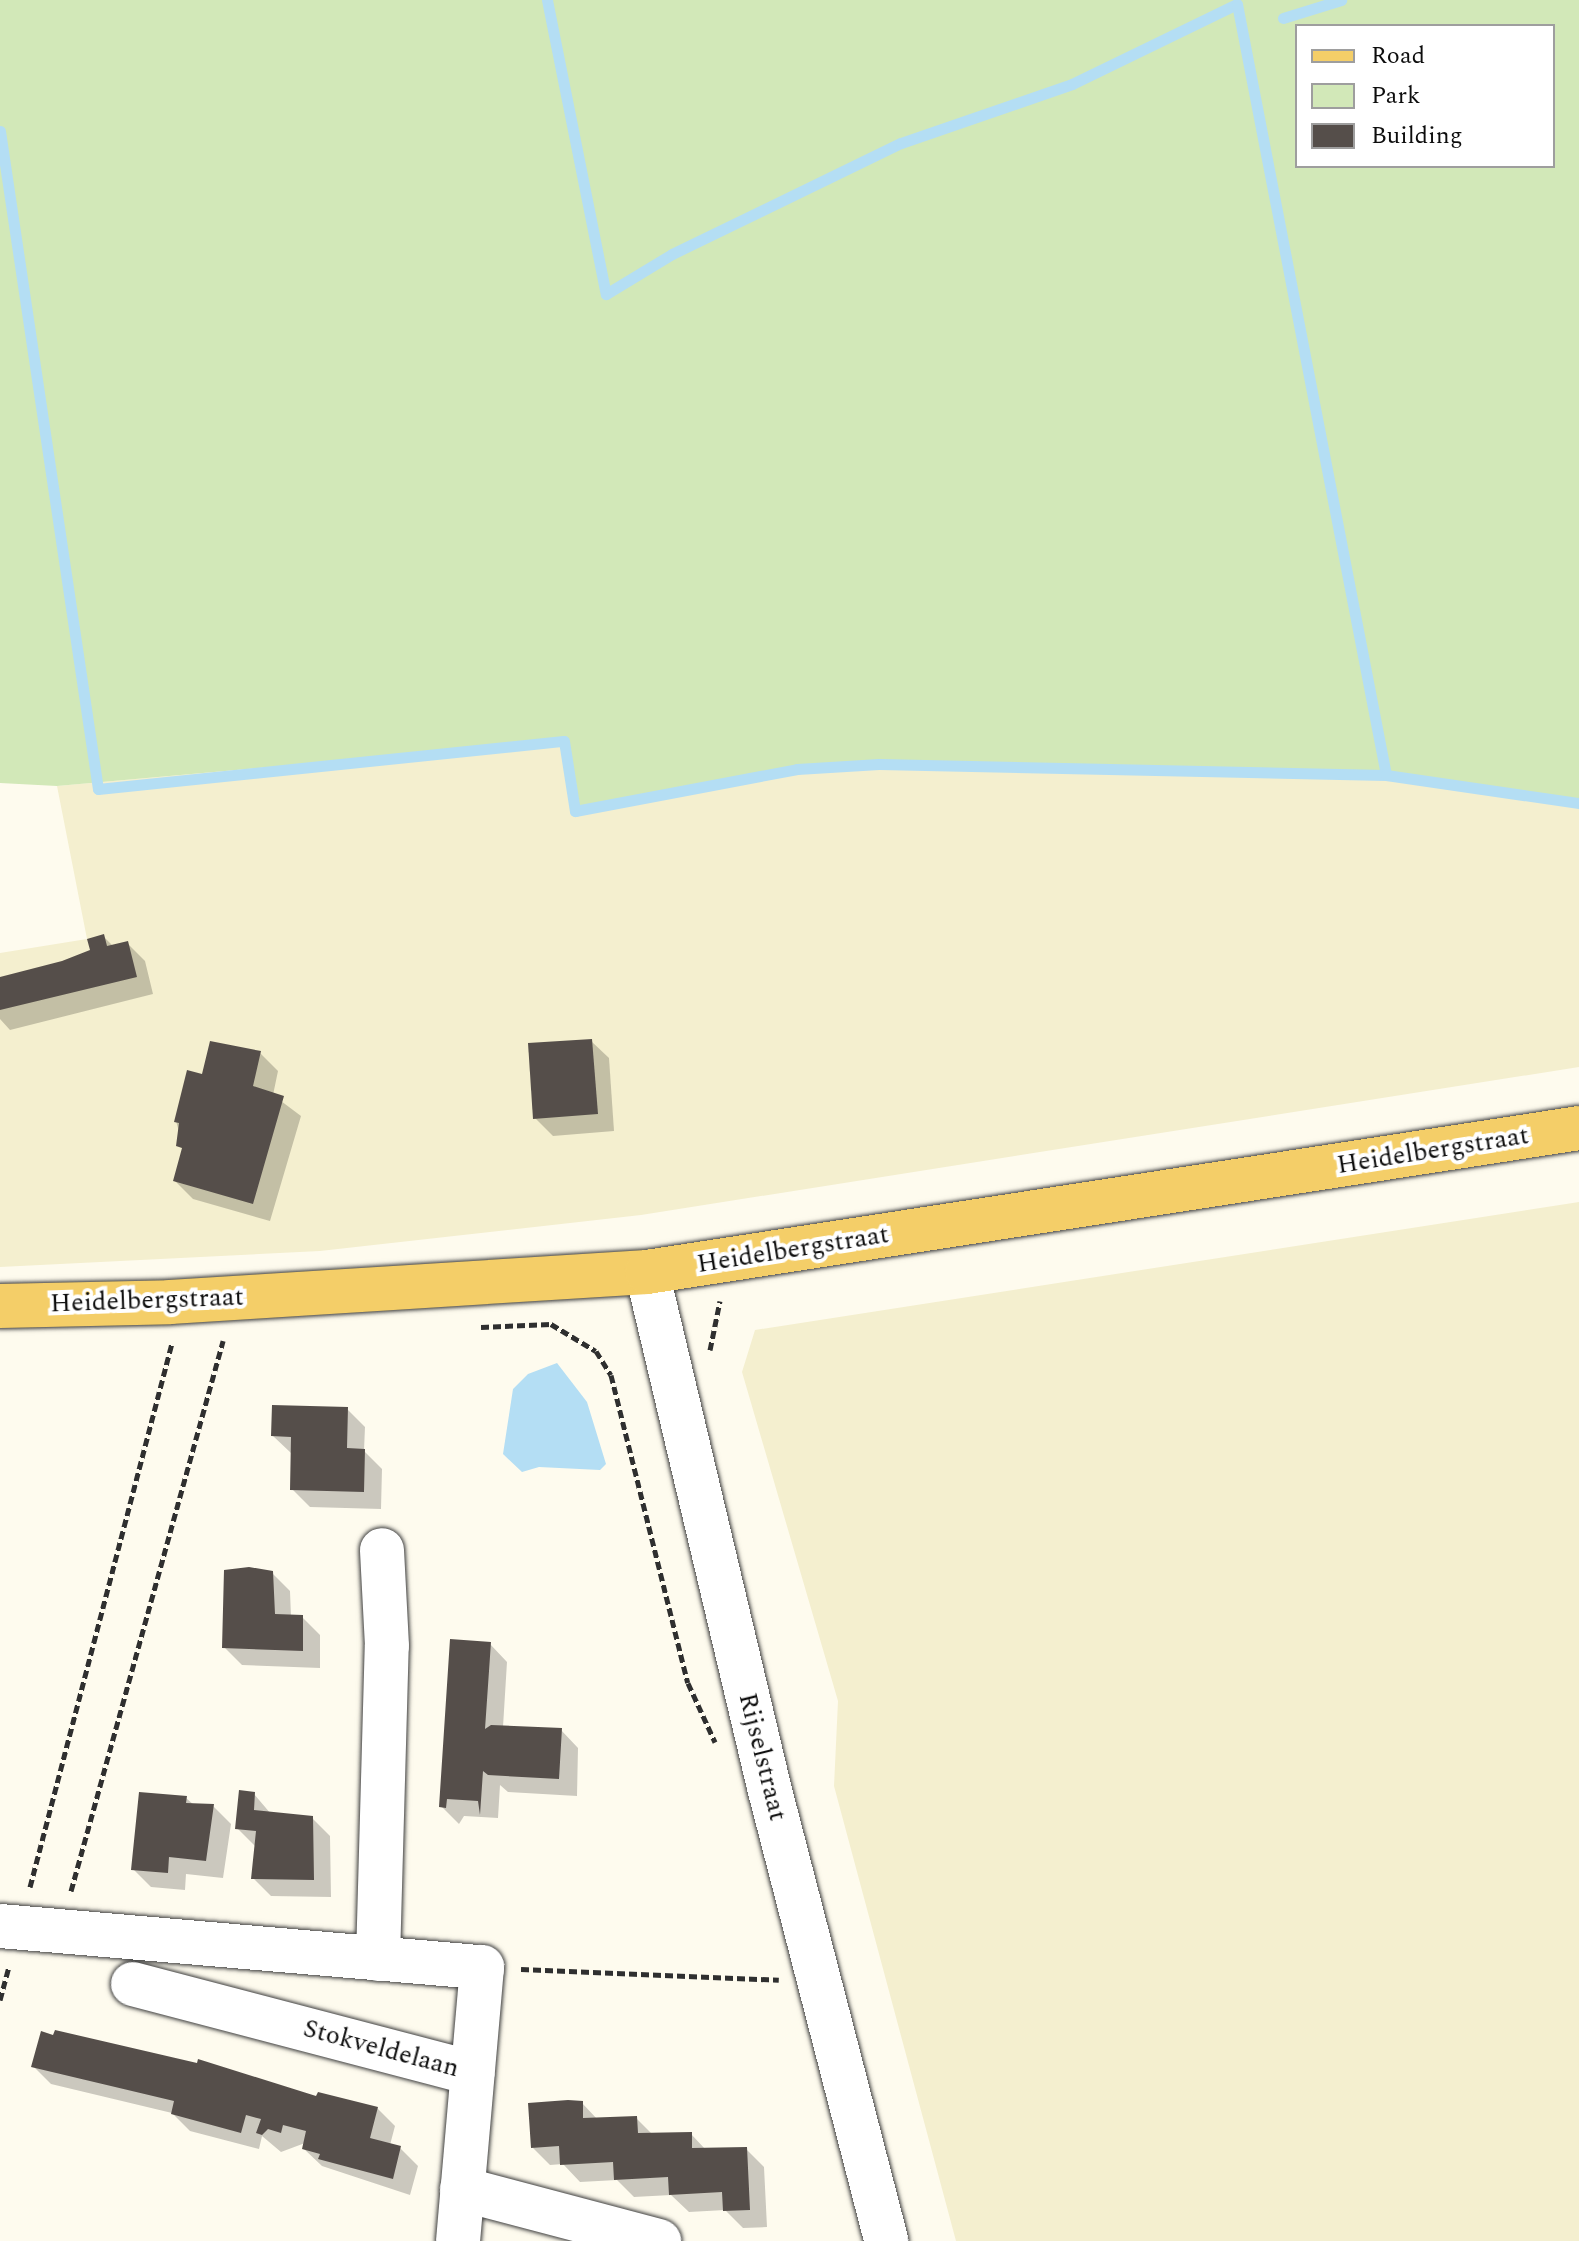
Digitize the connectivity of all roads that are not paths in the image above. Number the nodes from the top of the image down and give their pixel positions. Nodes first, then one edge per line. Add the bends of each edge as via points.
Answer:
1 (1579, 1128) edge
2 (647, 1272) junction
3 (0, 1306) edge
4 (382, 1550) dead end
5 (9, 1927) edge
6 (378, 1959) junction
7 (133, 1984) dead end
8 (473, 2073) junction
9 (462, 2189) junction
10 (458, 2241) edge
11 (659, 2241) edge
12 (886, 2241) edge

1 - 2 main road, Heidelbergstraat
2 - 3 main road, Heidelbergstraat via 186,1301
2 - 12 street, Rijselstraat
4 - 6 street via 387,1646
5 - 6 street
6 - 8 street, Stokveldelaan via 482,1967
7 - 8 street, Stokveldelaan
8 - 9 street
9 - 10 street
9 - 11 street

